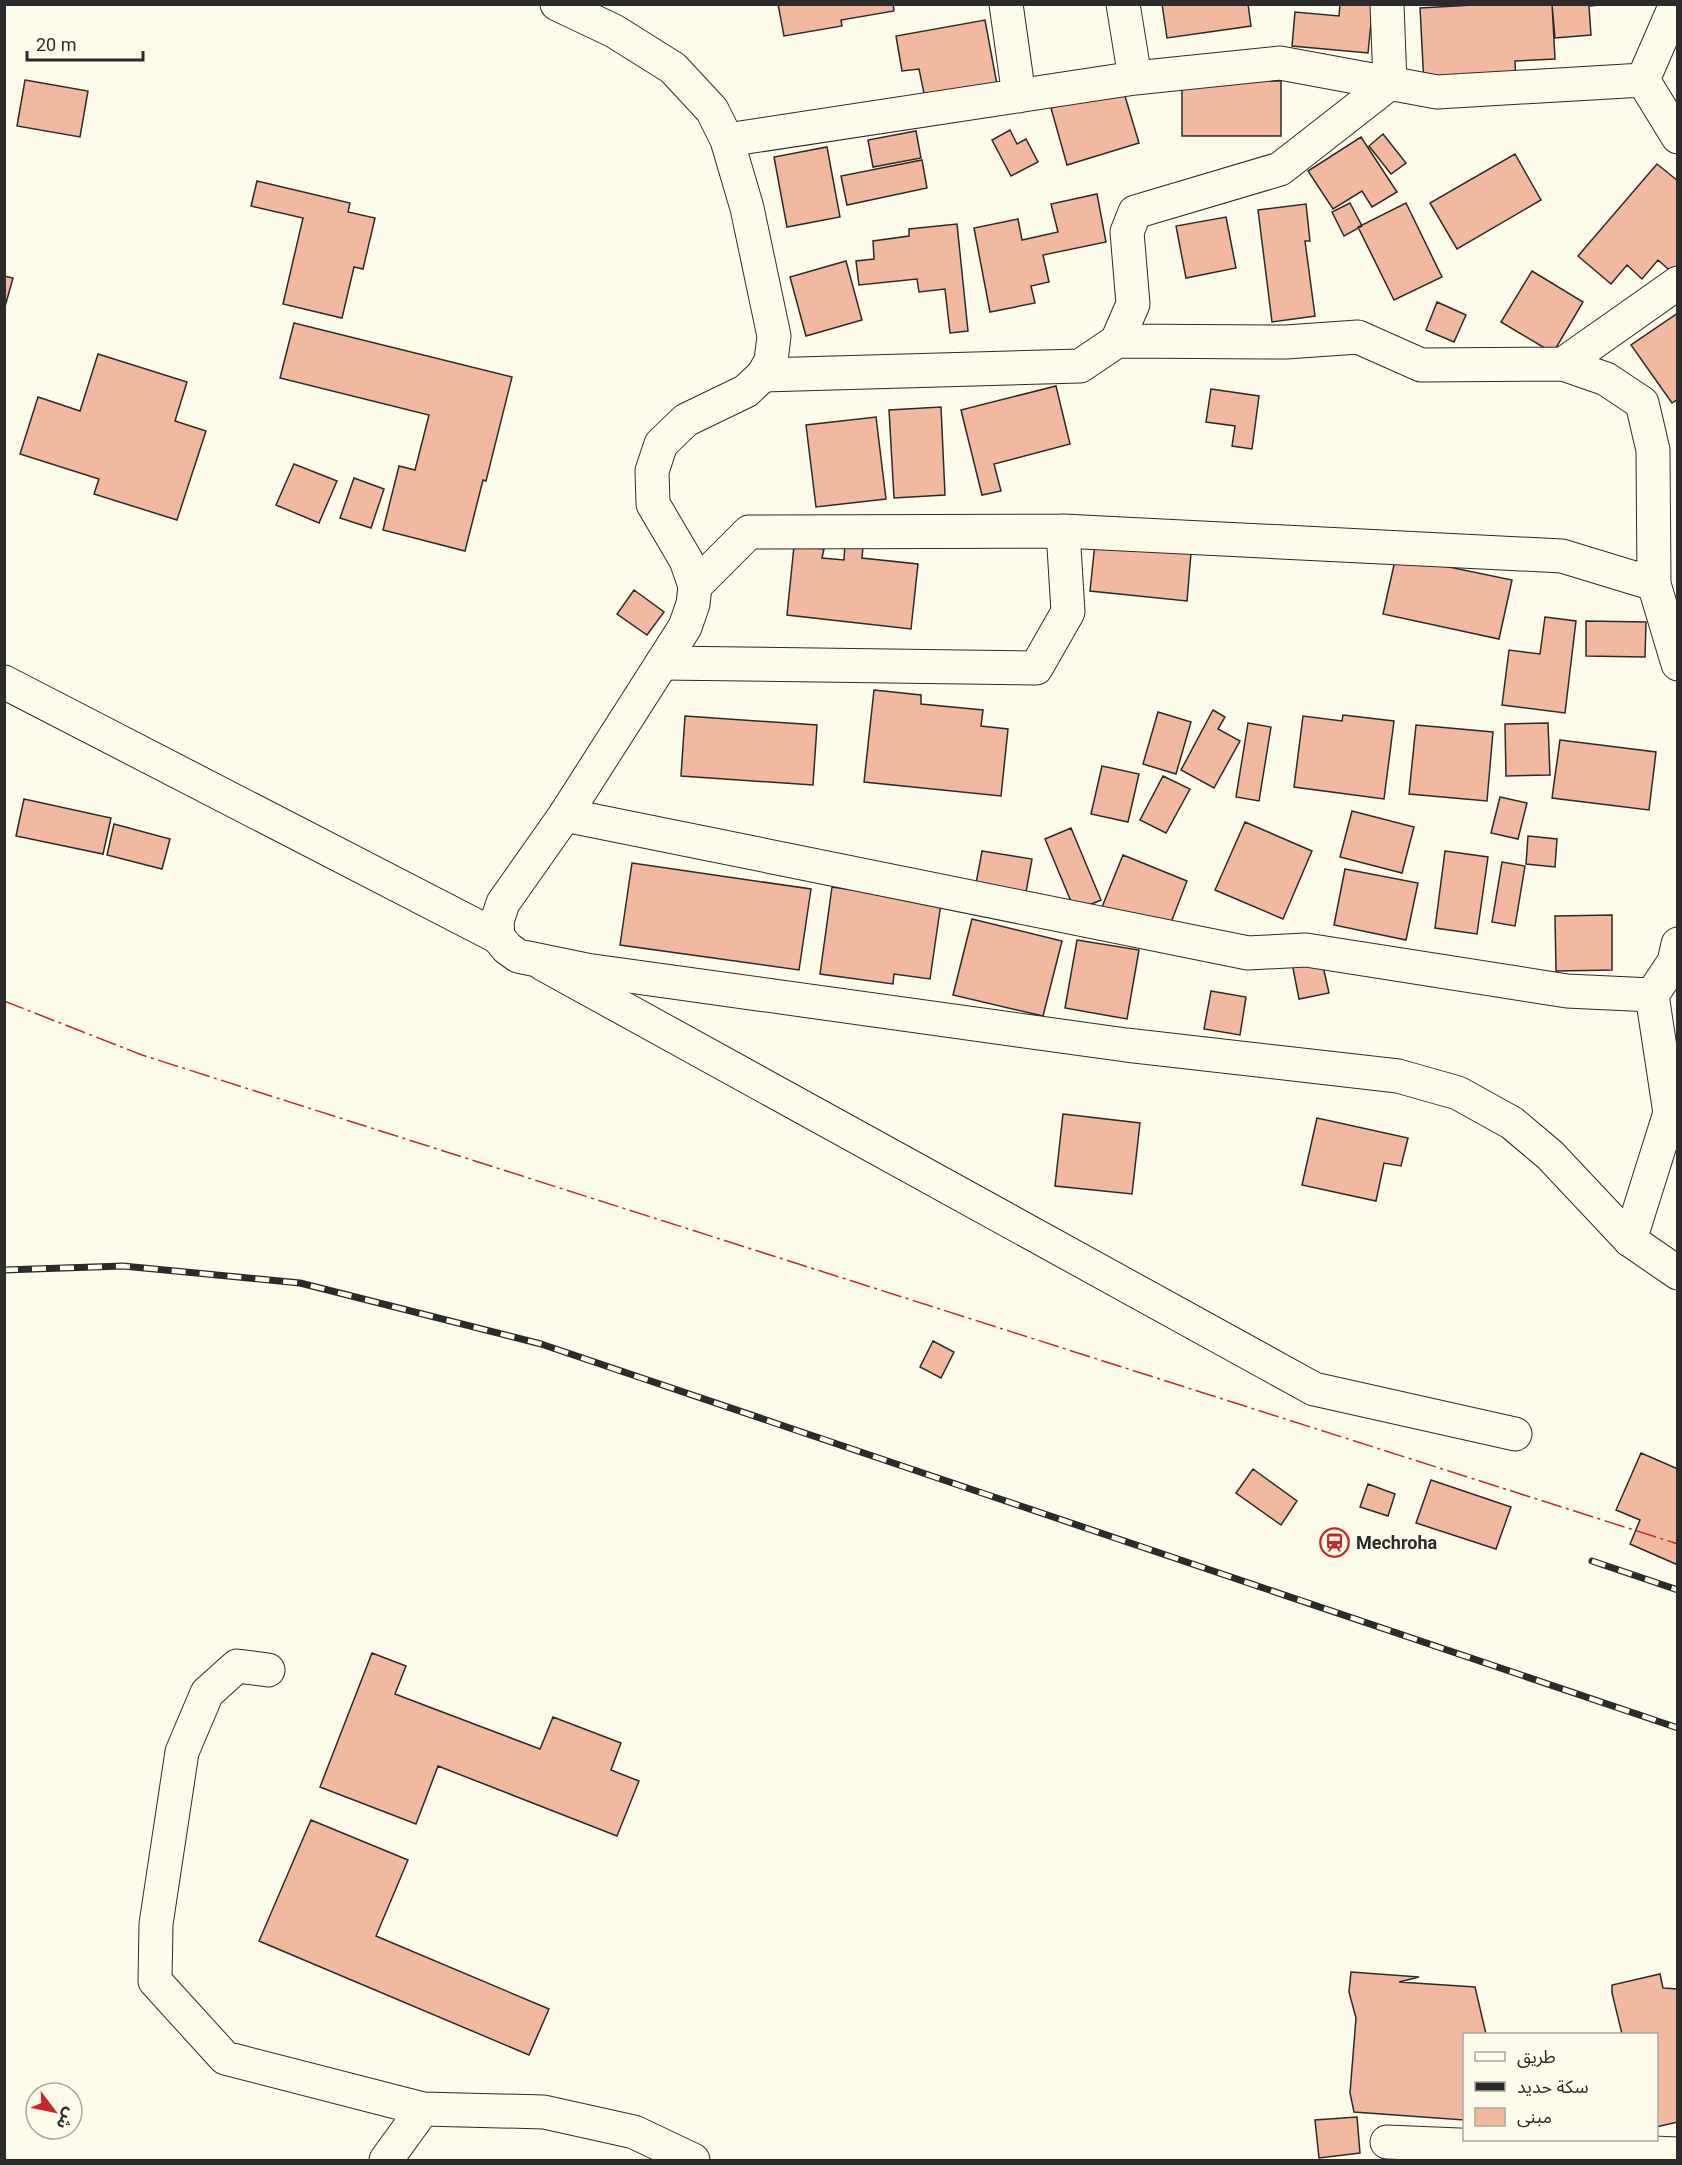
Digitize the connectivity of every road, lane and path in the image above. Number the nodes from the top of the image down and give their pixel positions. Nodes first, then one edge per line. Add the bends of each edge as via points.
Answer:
1 (557, 4) edge
2 (1006, 4) edge
3 (1123, 4) edge
4 (1387, 4) edge
5 (1677, 4) edge
6 (1135, 78) junction
7 (1642, 80) junction
8 (1390, 83) junction
9 (1019, 96) junction
10 (1677, 137) edge
11 (727, 140) junction
12 (1677, 283) edge
13 (1117, 341) junction
14 (1563, 364) junction
15 (763, 375) junction
16 (1063, 531) junction
17 (1654, 584) junction
18 (695, 586) junction
19 (662, 663) junction
20 (1677, 664) edge
21 (4, 682) edge
22 (565, 815) junction
23 (498, 937) junction
24 (1677, 944) edge
25 (537, 961) junction
26 (1652, 995) junction
27 (1674, 1114) edge
28 (1630, 1240) junction
29 (1677, 1273) edge
30 (1515, 1434) dead end
31 (268, 1670) dead end
32 (423, 2109) junction
33 (1387, 2142) dead end
34 (1677, 2154) edge
35 (386, 2160) edge
36 (693, 2160) edge

1 - 11 street via 614,31 673,68 712,110
2 - 9 street
3 - 6 street
4 - 8 street
5 - 7 street
6 - 8 street via 1280,63
6 - 9 street
7 - 8 street via 1437,92
7 - 10 street
8 - 13 street via 1280,169 1136,212 1127,232 1132,304
9 - 11 street
11 - 15 street via 747,208 774,336 771,361
12 - 14 street
13 - 14 street via 1286,342 1358,337 1421,365
13 - 15 street via 1080,366
14 - 17 street via 1606,379 1641,403 1653,450
15 - 18 street via 746,391 686,420 661,444 652,471 653,504 686,560
16 - 17 street via 1562,555
16 - 18 street via 749,532
16 - 19 street via 1068,612 1036,668
17 - 20 street
18 - 19 street via 685,627
19 - 22 street
21 - 23 street
22 - 23 street via 503,903 497,921
22 - 26 street via 1248,953 1306,950 1567,992
23 - 25 street via 518,956
24 - 26 street via 1674,962
25 - 28 street via 1126,1045 1398,1076 1458,1093 1512,1123 1550,1155
25 - 30 street via 1314,1389
26 - 27 street
27 - 28 street
28 - 29 street
31 - 32 street via 237,1666 207,1693 182,1752 156,1924 155,1981 225,2058
32 - 35 street
32 - 36 street via 544,2112 634,2132
33 - 34 street

